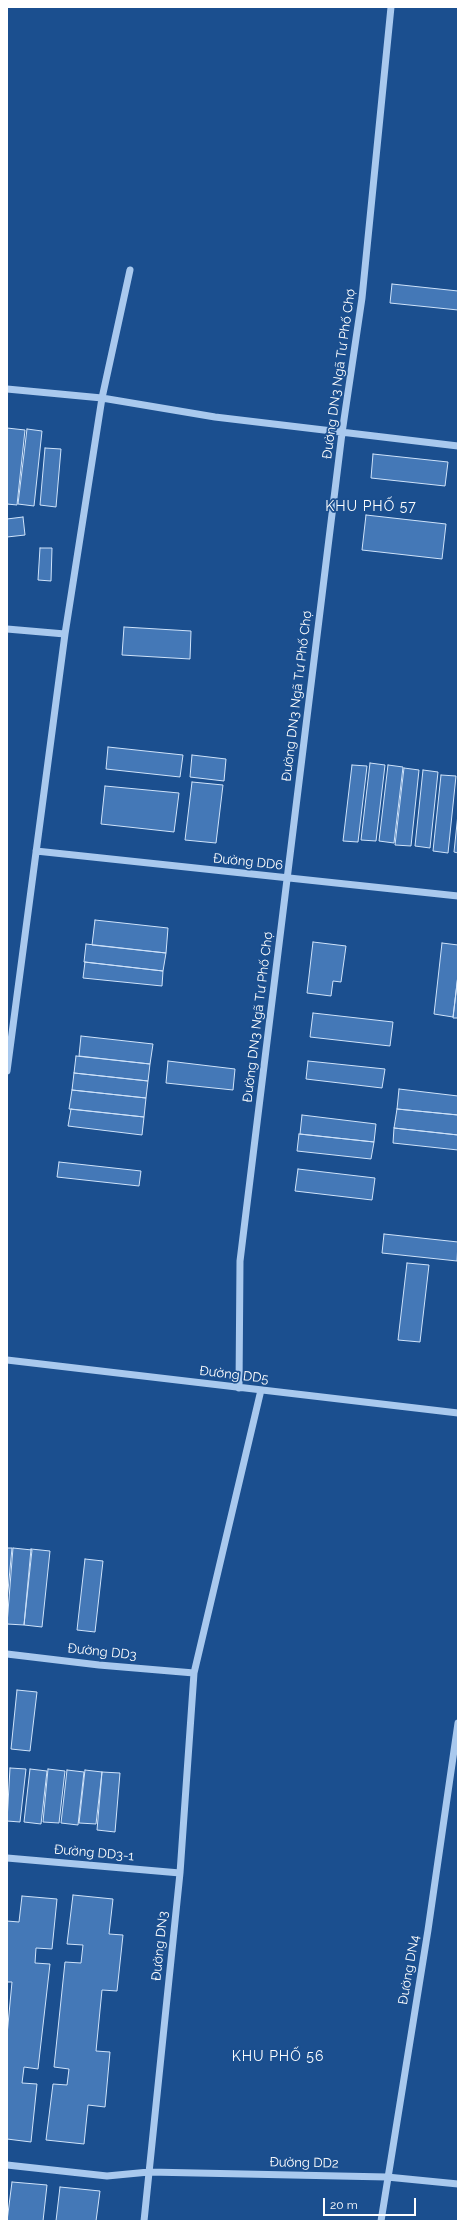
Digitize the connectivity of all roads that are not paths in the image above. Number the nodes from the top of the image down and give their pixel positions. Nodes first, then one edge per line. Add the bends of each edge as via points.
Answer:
1 (391, 7) edge
2 (130, 270) dead end
3 (7, 389) edge
4 (102, 398) junction
5 (342, 433) junction
6 (458, 446) edge
7 (7, 629) edge
8 (65, 634) junction
9 (36, 851) junction
10 (287, 878) junction
11 (458, 896) edge
12 (7, 1071) edge
13 (7, 1360) edge
14 (239, 1388) junction
15 (261, 1390) junction
16 (458, 1413) edge
17 (7, 1654) edge
18 (194, 1673) junction
19 (458, 1723) edge
20 (7, 1858) edge
21 (180, 1873) junction
22 (7, 2165) edge
23 (149, 2172) junction
24 (387, 2177) junction
25 (458, 2184) edge
26 (144, 2221) edge
27 (381, 2221) edge

1 - 5 street, Đường DN3 Ngã Tư Phố Chợ via 362,298
2 - 4 street
3 - 4 street
4 - 5 street via 215,417
4 - 8 street
5 - 6 street
5 - 10 street, Đường DN3 Ngã Tư Phố Chợ
7 - 8 street
8 - 9 street
9 - 10 street, Đường DD6
9 - 12 street
10 - 11 street, Đường DD6
10 - 14 street, Đường DN3 Ngã Tư Phố Chợ via 240,1261
13 - 14 street, Đường DD5
14 - 15 street, Đường DD5
15 - 16 street, Đường DD5
15 - 18 street, Đường DN3
17 - 18 street, Đường DD3
18 - 21 street, Đường DN3
19 - 24 street, Đường DN4 via 428,1930
20 - 21 street, Đường DD3-1
21 - 23 street, Đường DN3
22 - 23 street, Đường DD2 via 107,2176
23 - 24 street, Đường DD2
23 - 26 street, Đường DN3
24 - 25 street, Đường DD2
24 - 27 street, Đường DN4

